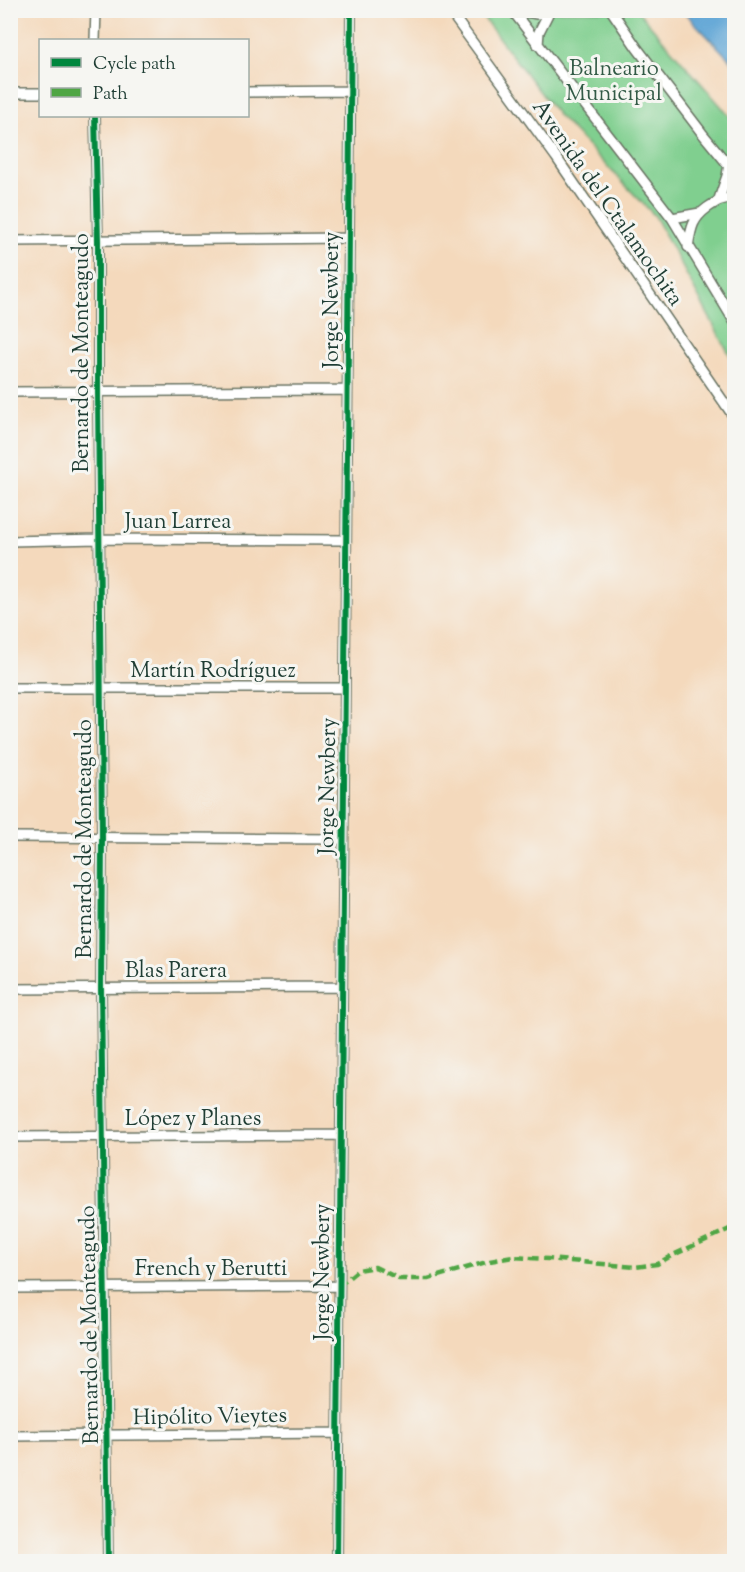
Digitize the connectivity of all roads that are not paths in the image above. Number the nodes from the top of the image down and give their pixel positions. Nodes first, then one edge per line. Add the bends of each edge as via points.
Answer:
1 (96, 10) edge
2 (351, 10) edge
3 (449, 10) edge
4 (512, 10) edge
5 (516, 10) edge
6 (611, 10) edge
7 (551, 11) edge
8 (95, 39) edge
9 (538, 45) junction
10 (350, 91) junction
11 (249, 92) edge
12 (10, 93) edge
13 (39, 93) edge
14 (95, 117) edge
15 (732, 168) edge
16 (735, 198) edge
17 (719, 199) junction
18 (700, 213) junction
19 (672, 218) junction
20 (348, 238) junction
21 (10, 241) edge
22 (98, 241) junction
23 (688, 247) junction
24 (735, 321) edge
25 (347, 390) junction
26 (10, 392) edge
27 (98, 392) junction
28 (735, 417) edge
29 (99, 539) junction
30 (346, 540) junction
31 (10, 541) edge
32 (10, 688) edge
33 (100, 688) junction
34 (344, 688) junction
35 (10, 837) edge
36 (102, 838) junction
37 (343, 839) junction
38 (342, 987) junction
39 (10, 989) edge
40 (101, 989) junction
41 (340, 1136) junction
42 (10, 1137) edge
43 (104, 1137) junction
44 (339, 1286) junction
45 (104, 1287) junction
46 (10, 1288) edge
47 (338, 1433) junction
48 (10, 1436) edge
49 (107, 1436) junction
50 (108, 1562) edge
51 (337, 1562) edge

1 - 8 street
2 - 10 street, Jorge Newbery
3 - 28 street, Avenida del Ctalamochita via 556,157
4 - 9 street
5 - 7 street via 537,14
6 - 15 street
7 - 9 street via 539,32
9 - 19 street
10 - 11 street
10 - 20 street, Jorge Newbery
12 - 13 street
14 - 22 street, Bernardo de Monteagudo
15 - 17 street
16 - 17 street
17 - 18 street
18 - 19 street
18 - 23 street
19 - 23 street
20 - 22 street
20 - 25 street, Jorge Newbery
21 - 22 street
22 - 27 street, Bernardo de Monteagudo
23 - 24 street
25 - 27 street
25 - 30 street, Jorge Newbery
26 - 27 street
27 - 29 street, Bernardo de Monteagudo
29 - 30 street, Juan Larrea
29 - 31 street, Juan Larrea
29 - 33 street, Bernardo de Monteagudo
30 - 34 street, Jorge Newbery
32 - 33 street, Martín Rodríguez
33 - 34 street, Martín Rodríguez
33 - 36 street, Bernardo de Monteagudo
34 - 37 street, Jorge Newbery
35 - 36 street
36 - 37 street
36 - 40 street, Bernardo de Monteagudo
37 - 38 street, Jorge Newbery
38 - 40 street, Blas Parera
38 - 41 street, Jorge Newbery
39 - 40 street, Blas Parera
40 - 43 street, Bernardo de Monteagudo
41 - 43 street, López y Planes
41 - 44 street, Jorge Newbery
42 - 43 street, López y Planes
43 - 45 street, Bernardo de Monteagudo
44 - 45 street, French y Berutti
44 - 47 street, Jorge Newbery
45 - 46 street, French y Berutti
45 - 49 street, Bernardo de Monteagudo
47 - 49 street, Hipólito Vieytes
47 - 51 street, Jorge Newbery
48 - 49 street, Hipólito Vieytes
49 - 50 street, Bernardo de Monteagudo

